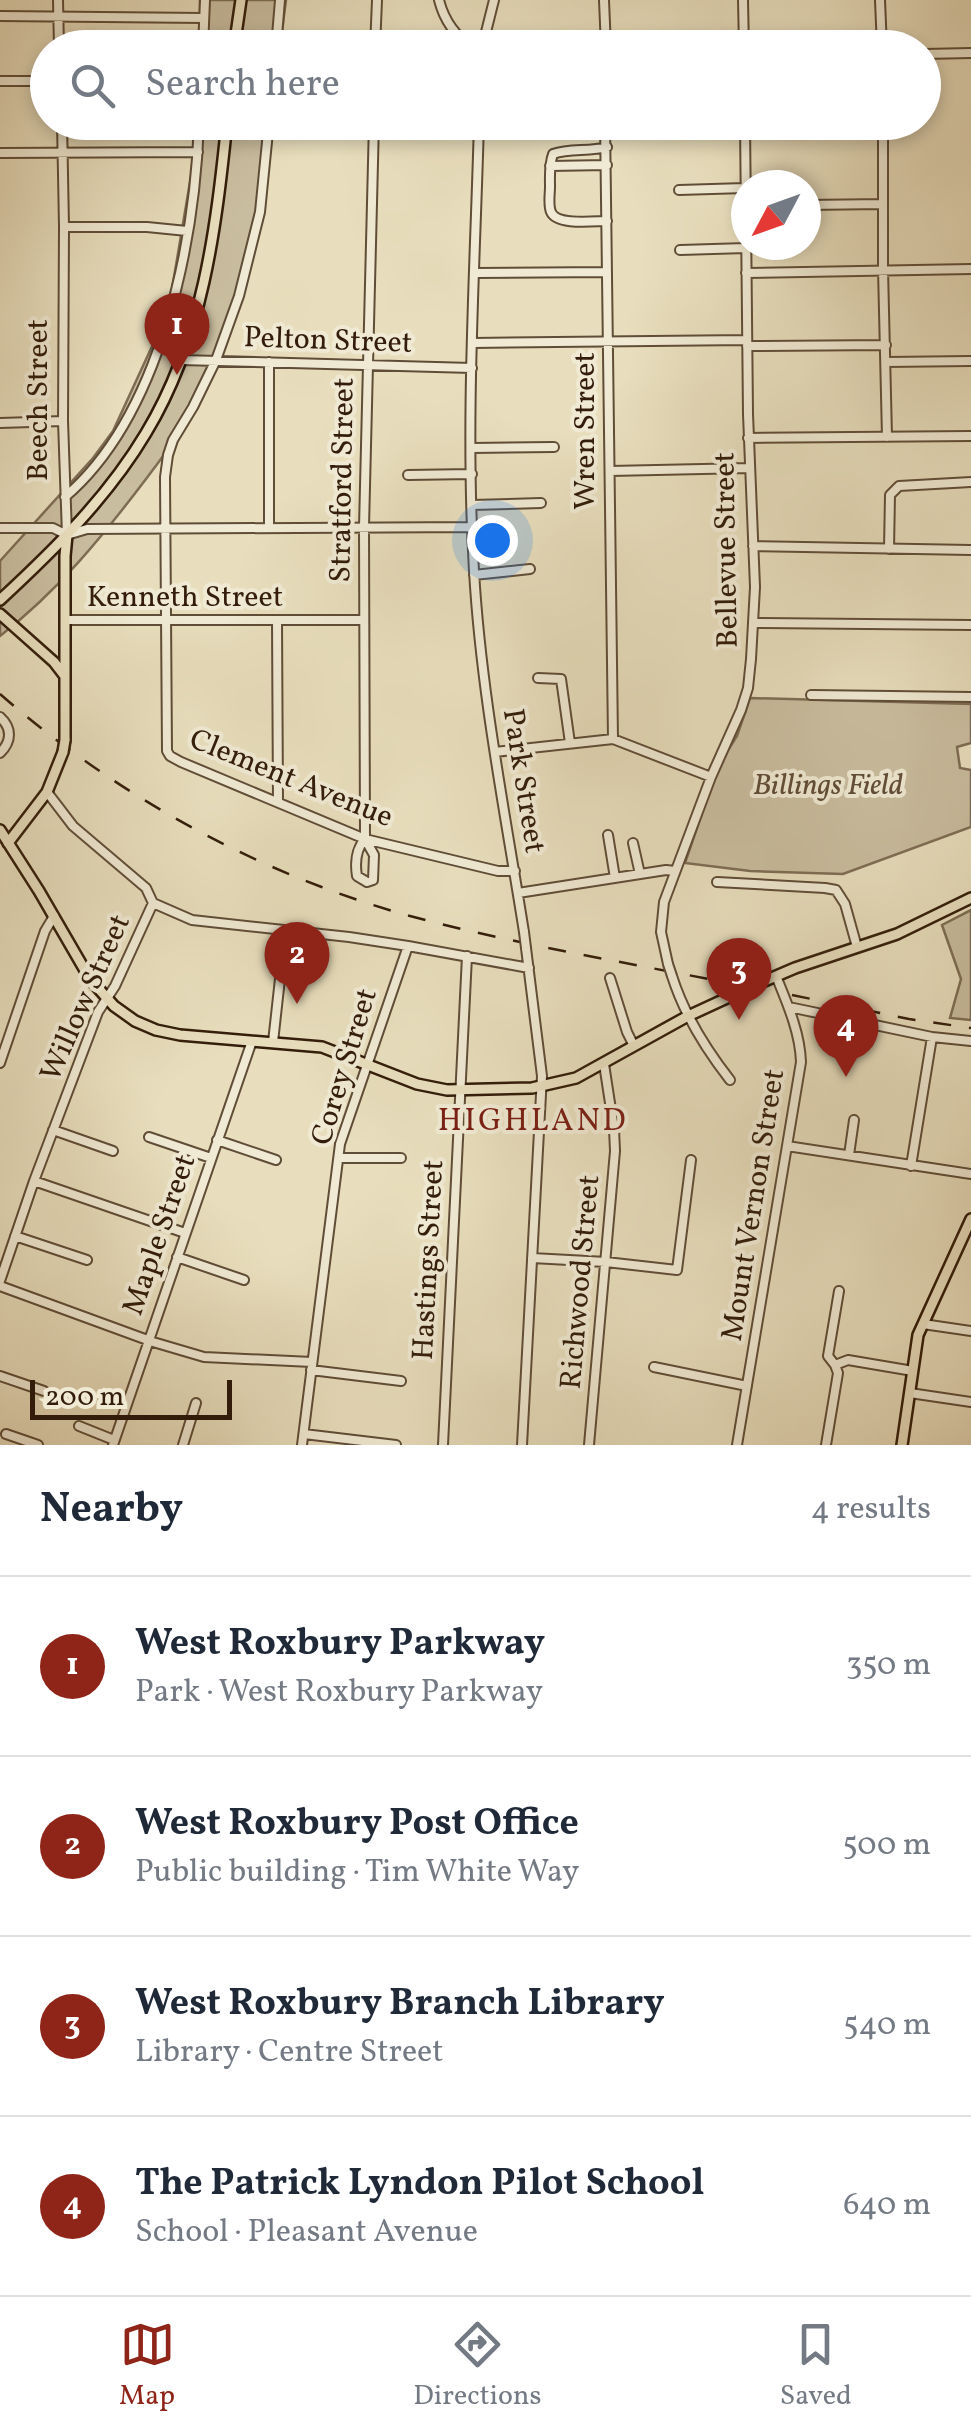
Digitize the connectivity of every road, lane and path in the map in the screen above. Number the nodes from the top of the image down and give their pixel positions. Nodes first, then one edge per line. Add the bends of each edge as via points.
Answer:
1 (58, 0) edge
2 (205, 0) edge
3 (241, 0) edge
4 (280, 0) edge
5 (378, 0) edge
6 (439, 0) edge
7 (494, 0) edge
8 (604, 0) edge
9 (742, 0) edge
10 (880, 0) edge
11 (0, 16) edge
12 (58, 17) junction
13 (204, 18) junction
14 (58, 30) edge
15 (204, 30) edge
16 (237, 30) edge
17 (278, 30) edge
18 (376, 30) edge
19 (452, 30) edge
20 (486, 30) edge
21 (605, 30) edge
22 (743, 30) edge
23 (881, 30) edge
24 (971, 53) edge
25 (941, 54) edge
26 (0, 80) edge
27 (30, 80) edge
28 (62, 140) edge
29 (198, 140) edge
30 (225, 140) edge
31 (267, 140) edge
32 (374, 140) edge
33 (478, 140) edge
34 (606, 140) edge
35 (744, 140) edge
36 (883, 140) edge
37 (607, 148) junction
38 (198, 152) junction
39 (0, 153) edge
40 (62, 153) junction
41 (607, 165) junction
42 (550, 166) junction
43 (745, 170) edge
44 (731, 188) edge
45 (679, 190) dead end
46 (883, 204) junction
47 (821, 205) edge
48 (607, 221) junction
49 (64, 227) junction
50 (187, 231) junction
51 (731, 248) edge
52 (680, 250) dead end
53 (746, 260) edge
54 (883, 269) junction
55 (971, 269) edge
56 (607, 272) junction
57 (746, 273) junction
58 (475, 274) junction
59 (473, 342) junction
60 (608, 342) junction
61 (747, 343) junction
62 (886, 345) junction
63 (181, 360) junction
64 (216, 360) junction
65 (971, 361) edge
66 (269, 362) junction
67 (886, 362) junction
68 (368, 366) junction
69 (472, 368) junction
70 (142, 389) junction
71 (165, 399) junction
72 (62, 421) junction
73 (0, 423) edge
74 (971, 436) edge
75 (887, 437) junction
76 (748, 438) junction
77 (554, 447) dead end
78 (472, 448) junction
79 (749, 468) junction
80 (610, 471) junction
81 (472, 474) junction
82 (408, 475) dead end
83 (971, 482) edge
84 (65, 497) junction
85 (541, 503) dead end
86 (472, 505) junction
87 (268, 527) junction
88 (364, 527) junction
89 (472, 527) junction
90 (0, 528) edge
91 (166, 528) junction
92 (67, 535) junction
93 (753, 546) junction
94 (889, 548) junction
95 (971, 550) edge
96 (530, 570) dead end
97 (474, 575) junction
98 (0, 600) edge
99 (0, 614) edge
100 (166, 619) junction
101 (66, 620) junction
102 (277, 620) junction
103 (364, 620) junction
104 (753, 623) junction
105 (971, 625) edge
106 (65, 678) junction
107 (538, 678) dead end
108 (811, 694) dead end
109 (971, 696) edge
110 (0, 717) edge
111 (614, 739) junction
112 (570, 744) junction
113 (0, 752) edge
114 (495, 752) junction
115 (710, 777) junction
116 (44, 797) junction
117 (278, 801) junction
118 (0, 830) edge
119 (608, 834) dead end
120 (364, 838) junction
121 (8, 843) junction
122 (632, 844) dead end
123 (0, 851) edge
124 (514, 871) junction
125 (675, 871) junction
126 (640, 874) junction
127 (615, 878) junction
128 (717, 882) dead end
129 (518, 893) junction
130 (971, 898) edge
131 (153, 903) junction
132 (54, 916) junction
133 (285, 934) dead end
134 (408, 946) junction
135 (858, 947) junction
136 (467, 956) junction
137 (529, 968) junction
138 (776, 976) junction
139 (610, 978) dead end
140 (107, 1000) junction
141 (789, 1007) junction
142 (688, 1016) junction
143 (932, 1036) junction
144 (252, 1041) junction
145 (273, 1042) junction
146 (971, 1042) edge
147 (634, 1046) junction
148 (0, 1063) edge
149 (367, 1063) junction
150 (604, 1064) junction
151 (730, 1080) dead end
152 (541, 1088) junction
153 (460, 1090) junction
154 (854, 1120) dead end
155 (53, 1130) junction
156 (149, 1137) dead end
157 (217, 1140) junction
158 (787, 1146) junction
159 (113, 1151) dead end
160 (849, 1156) junction
161 (211, 1158) junction
162 (339, 1158) junction
163 (400, 1158) dead end
164 (276, 1160) dead end
165 (691, 1160) dead end
166 (912, 1166) junction
167 (971, 1174) edge
168 (34, 1180) junction
169 (971, 1220) edge
170 (186, 1232) junction
171 (15, 1236) junction
172 (177, 1256) junction
173 (532, 1258) junction
174 (87, 1260) dead end
175 (606, 1262) junction
176 (244, 1280) dead end
177 (0, 1283) edge
178 (839, 1291) dead end
179 (923, 1324) junction
180 (971, 1331) edge
181 (148, 1340) junction
182 (835, 1364) junction
183 (312, 1366) junction
184 (654, 1367) dead end
185 (913, 1371) junction
186 (0, 1376) edge
187 (400, 1381) dead end
188 (747, 1386) junction
189 (44, 1391) dead end
190 (910, 1393) junction
191 (971, 1402) edge
192 (196, 1403) dead end
193 (79, 1426) dead end
194 (6, 1434) dead end
195 (304, 1434) junction
196 (114, 1442) edge
197 (38, 1445) edge
198 (183, 1445) edge
199 (302, 1445) edge
200 (396, 1445) edge
201 (443, 1445) edge
202 (522, 1445) edge
203 (589, 1445) edge
204 (737, 1445) edge
205 (826, 1445) edge
206 (906, 1445) edge

1 - 12 street
2 - 13 street
3 - 16 main road
4 - 17 street
5 - 18 street
6 - 19 street
7 - 20 street
8 - 21 street
9 - 22 street
10 - 23 street
11 - 12 street
12 - 13 street
12 - 14 street
13 - 15 street
24 - 25 street
26 - 27 street
28 - 40 street, Beech Street
29 - 38 street
30 - 63 main road via 210,258
31 - 64 street via 251,255
32 - 68 street, Stratford Street
33 - 58 street, Park Street
34 - 37 street, Wren Street
35 - 43 street, Bellevue Street
36 - 46 street
37 - 41 street, Wren Street
37 - 42 street via 556,152
38 - 40 street
38 - 50 street
39 - 40 street
40 - 49 street, Beech Street
41 - 42 street
41 - 48 street, Wren Street
42 - 48 street via 556,218
44 - 45 street
46 - 47 street
46 - 54 street
48 - 56 street, Wren Street
49 - 50 street
49 - 72 street, Beech Street
50 - 70 street via 165,333
51 - 52 street
53 - 57 street, Bellevue Street
54 - 55 street
54 - 57 street
54 - 62 street
56 - 58 street
56 - 60 street, Wren Street
57 - 61 street, Bellevue Street
58 - 59 street, Park Street
59 - 60 street
59 - 69 street, Park Street
60 - 61 street
60 - 80 street, Wren Street
61 - 62 street
61 - 76 street, Bellevue Street
62 - 67 street
63 - 64 street, Pelton Street
63 - 71 main road
64 - 66 street, Pelton Street
64 - 91 street, Clement Avenue via 168,455
65 - 67 street
66 - 68 street, Pelton Street
66 - 87 street
67 - 75 street
68 - 69 street, Pelton Street
68 - 88 street, Stratford Street
69 - 78 street, Park Street
70 - 71 street
70 - 84 street via 98,461
71 - 92 main road via 122,469
72 - 73 street
72 - 84 street, Beech Street
74 - 75 street
75 - 76 street
76 - 79 street, Bellevue Street
77 - 78 street
78 - 81 street, Park Street
79 - 80 street
79 - 93 street, Bellevue Street
80 - 111 street, Wren Street
81 - 82 street
81 - 86 street, Park Street
83 - 94 street via 898,486 890,494
84 - 92 street, Beech Street
85 - 86 street
86 - 89 street, Park Street
87 - 88 street
87 - 91 street
88 - 89 street
88 - 103 street, Stratford Street
89 - 97 street, Park Street
90 - 92 street via 53,528
91 - 92 street via 87,528
91 - 100 street, Clement Avenue
92 - 98 main road
92 - 101 main road, Beech Street
93 - 94 street
93 - 104 street, Bellevue Street
94 - 95 street
96 - 97 street
97 - 114 street, Park Street
99 - 106 main road
100 - 101 street, Kenneth Street
100 - 102 street, Kenneth Street
100 - 117 street, Clement Avenue via 170,756
101 - 106 main road, Beech Street
102 - 103 street, Kenneth Street
102 - 117 street
103 - 120 street, Stratford Street
104 - 105 street
104 - 115 street, Bellevue Street via 748,688
106 - 116 main road, Beech Street, bridge via 63,752
107 - 112 street via 561,678
108 - 109 street
110 - 113 street via 10,731
111 - 112 street
111 - 115 street
112 - 114 street
114 - 124 street, Park Street
115 - 125 street, Bellevue Street
116 - 121 main road, Beech Street
116 - 131 street via 142,884
117 - 120 street, Clement Avenue
118 - 121 main road
119 - 127 street
120 - 120 street, Stratford Street via 374,856 373,880 366,882 356,872
120 - 124 street, Clement Avenue
121 - 123 street
121 - 132 main road
122 - 126 street
124 - 129 street, Park Street
125 - 126 street
125 - 142 street, Bellevue Street, bridge via 661,932
126 - 127 street
127 - 129 street
128 - 135 street via 836,890
129 - 137 street, Park Street, bridge
130 - 135 main road
131 - 134 street via 192,920
131 - 140 street, Willow Street
132 - 140 main road
132 - 148 street
133 - 145 street
134 - 136 street
134 - 149 street, Corey Street
135 - 138 main road
136 - 137 street
136 - 153 street, Hastings Street
137 - 152 street, Park Street
138 - 141 street, Mount Vernon Street
138 - 142 main road
139 - 147 street
140 - 144 main road via 163,1032
140 - 155 street, Willow Street
141 - 143 street
141 - 158 street, Mount Vernon Street via 801,1062
142 - 147 main road
142 - 151 street, Bellevue Street
143 - 146 street
143 - 166 street
144 - 145 main road
144 - 157 street, Maple Street
145 - 149 main road
147 - 150 main road
149 - 153 main road via 418,1084
149 - 162 street, Corey Street
150 - 152 main road
150 - 175 street, Richwood Street via 615,1139
152 - 153 main road
152 - 173 street, Park Street
153 - 201 street, Hastings Street
154 - 160 street
155 - 159 street
155 - 168 street, Willow Street
156 - 161 street
157 - 161 street, Maple Street
157 - 164 street
158 - 160 street
158 - 188 street, Mount Vernon Street
160 - 166 street
161 - 170 street, Maple Street
162 - 163 street
162 - 183 street, Corey Street
165 - 175 street via 677,1270
166 - 167 street
168 - 170 street
168 - 171 street, Willow Street
169 - 179 main road
170 - 172 street, Maple Street
171 - 174 street
171 - 177 street, Willow Street
172 - 176 street
172 - 181 street, Maple Street
173 - 175 street
173 - 202 street, Park Street
175 - 203 street, Richwood Street
177 - 181 street
178 - 182 street via 828,1356
179 - 180 street
179 - 185 main road
181 - 183 street via 204,1357
181 - 196 street, Maple Street
182 - 185 street via 848,1360
182 - 205 street
183 - 187 street
183 - 195 street, Corey Street
184 - 188 street
185 - 190 main road
186 - 189 street
188 - 204 street, Mount Vernon Street
190 - 191 street
190 - 206 main road
192 - 198 street
193 - 196 street
194 - 197 street
195 - 199 street, Corey Street
195 - 200 street

